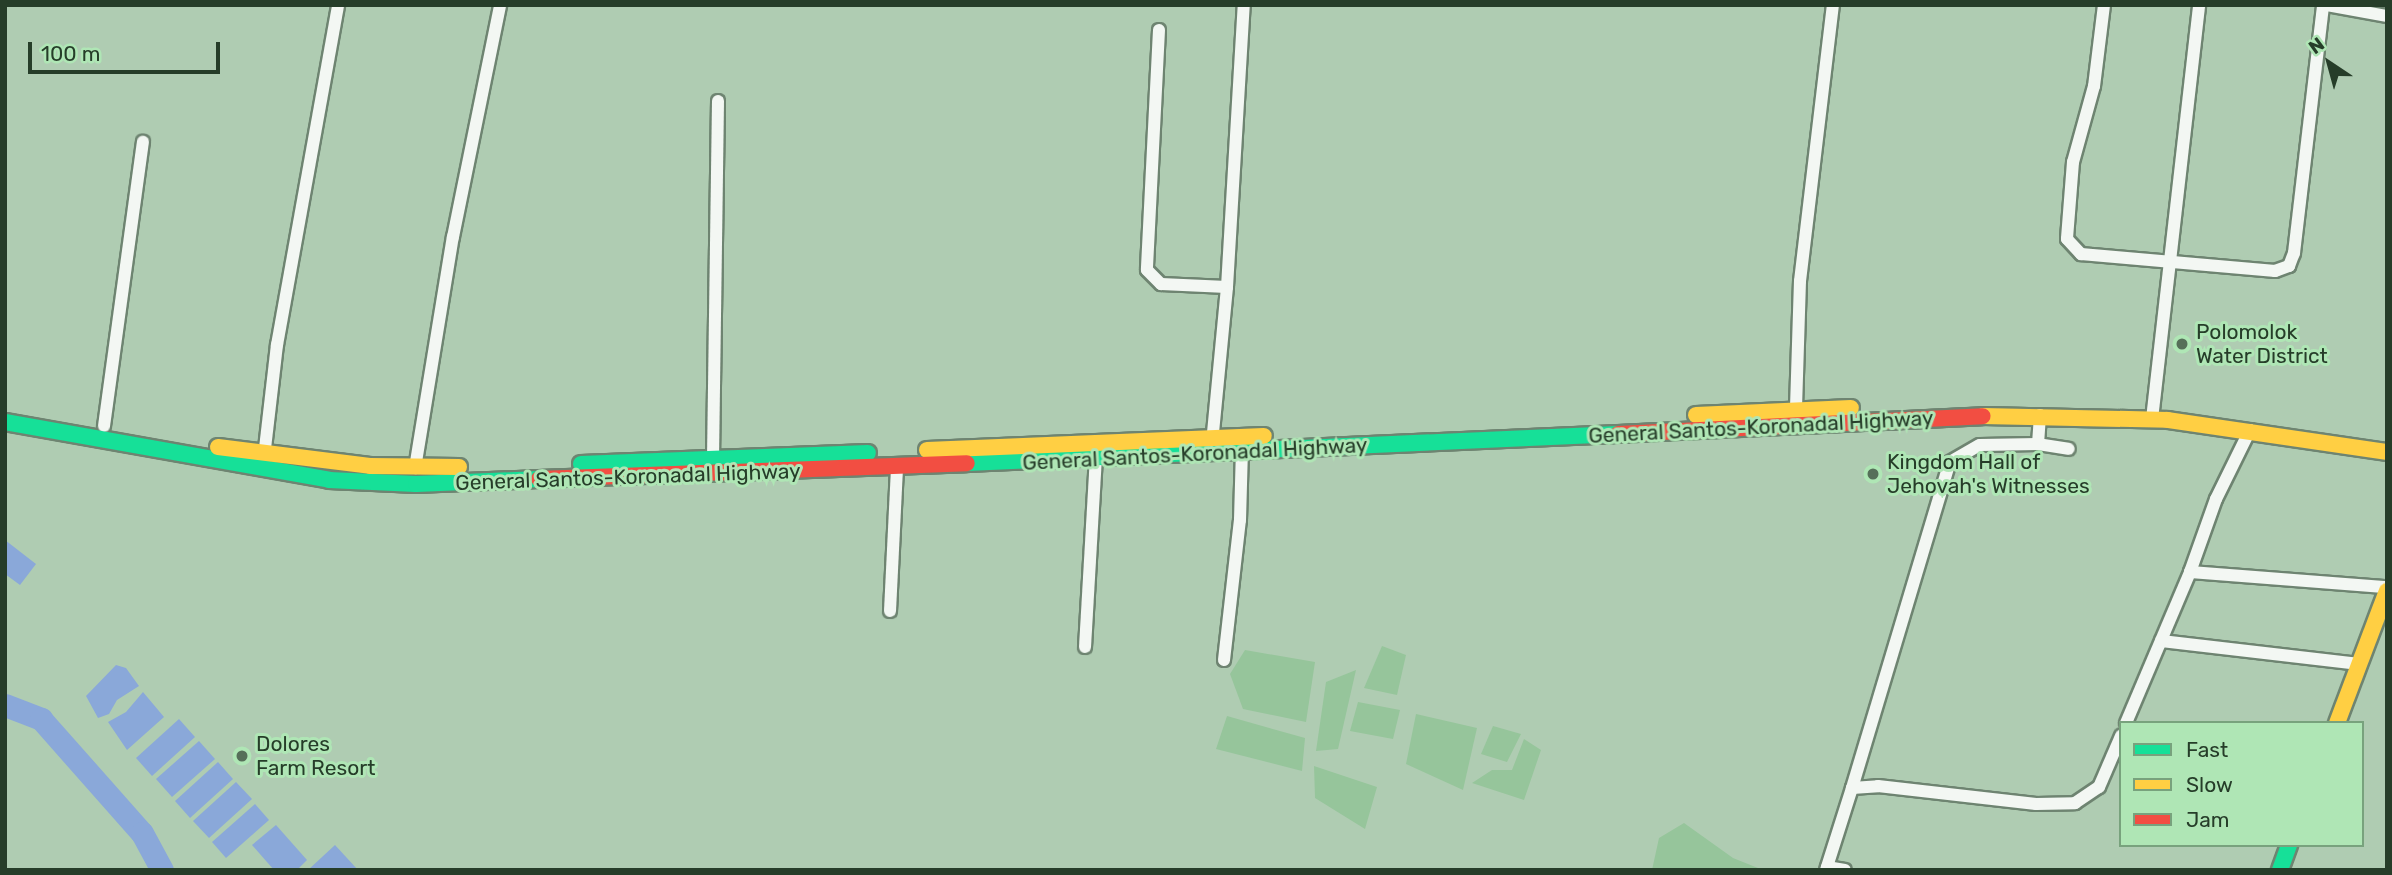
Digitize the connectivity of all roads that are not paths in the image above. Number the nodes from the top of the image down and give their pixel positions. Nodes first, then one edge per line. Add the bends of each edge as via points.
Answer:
1 (338, 5) edge
2 (500, 5) edge
3 (1244, 5) edge
4 (1833, 5) edge
5 (2104, 5) edge
6 (2199, 5) edge
7 (2324, 5) edge
8 (2387, 16) edge
9 (1158, 30) dead end
10 (718, 101) dead end
11 (144, 142) dead end
12 (2170, 262) junction
13 (1227, 287) junction
14 (5, 408) edge
15 (1796, 408) junction
16 (2153, 413) junction
17 (2039, 415) junction
18 (5, 422) edge
19 (104, 426) junction
20 (2250, 430) junction
21 (1211, 437) junction
22 (2387, 437) edge
23 (1241, 444) junction
24 (2038, 444) junction
25 (2069, 449) dead end
26 (2387, 452) edge
27 (1214, 454) junction
28 (1096, 458) junction
29 (713, 459) junction
30 (262, 463) junction
31 (897, 466) junction
32 (415, 468) junction
33 (500, 474) junction
34 (2190, 572) junction
35 (2387, 589) edge
36 (890, 611) dead end
37 (2161, 641) junction
38 (1085, 647) dead end
39 (1224, 660) dead end
40 (2360, 664) junction
41 (2127, 721) edge
42 (2338, 721) edge
43 (2119, 741) edge
44 (1852, 788) junction
45 (2288, 847) edge
46 (1827, 868) edge
47 (1845, 870) edge
48 (2280, 870) edge

1 - 30 street via 277,345
2 - 32 street via 453,237
3 - 13 street
4 - 15 street via 1800,281
5 - 12 street via 2094,86 2073,162 2067,239 2081,254
6 - 12 street
7 - 8 street
7 - 12 street via 2289,266 2275,271
9 - 13 street via 1147,270 1161,284
10 - 29 street
11 - 19 street
12 - 16 street
13 - 21 street
14 - 19 main road, General Santos-Koronadal Highway
15 - 16 main road, General Santos-Koronadal Highway via 2014,402
15 - 23 main road, General Santos-Koronadal Highway
16 - 17 main road, General Santos-Koronadal Highway
16 - 20 main road, General Santos-Koronadal Highway
16 - 22 main road, General Santos-Koronadal Highway via 2201,408
17 - 23 main road, General Santos-Koronadal Highway
17 - 24 street
18 - 30 main road, General Santos-Koronadal Highway
19 - 30 main road, General Santos-Koronadal Highway
20 - 26 main road, General Santos-Koronadal Highway
20 - 34 street via 2216,499
21 - 23 main road, General Santos-Koronadal Highway
21 - 27 street
21 - 29 main road, General Santos-Koronadal Highway
23 - 27 main road, General Santos-Koronadal Highway
23 - 39 street
24 - 25 street
24 - 44 street via 1980,445 1950,462
27 - 28 main road, General Santos-Koronadal Highway
28 - 31 main road, General Santos-Koronadal Highway
28 - 38 street
29 - 33 main road, General Santos-Koronadal Highway
30 - 32 main road, General Santos-Koronadal Highway
30 - 33 main road, General Santos-Koronadal Highway via 354,481
31 - 33 main road, General Santos-Koronadal Highway
31 - 36 street
32 - 33 main road, General Santos-Koronadal Highway
34 - 35 street
34 - 37 street
35 - 40 main road
37 - 40 street
37 - 41 street
40 - 42 main road
43 - 44 street via 2099,787 2076,803 2036,804 1878,786
44 - 46 street
45 - 48 main road
46 - 47 street

